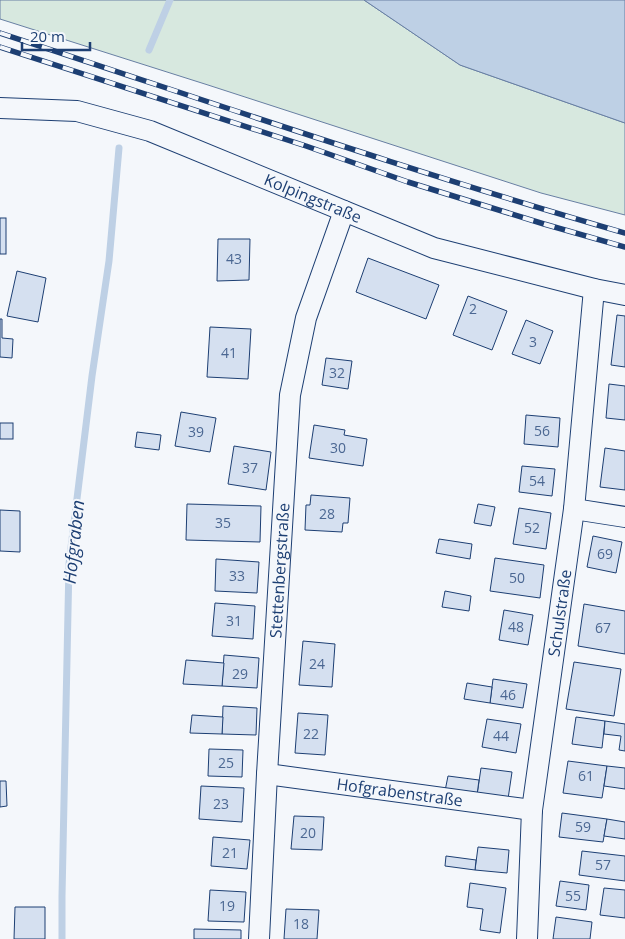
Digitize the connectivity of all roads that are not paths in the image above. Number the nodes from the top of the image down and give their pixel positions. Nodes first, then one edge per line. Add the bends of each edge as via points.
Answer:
1 (0, 108) edge
2 (344, 211) junction
3 (594, 289) junction
4 (625, 295) edge
5 (574, 510) junction
6 (625, 517) edge
7 (266, 774) junction
8 (532, 810) junction
9 (259, 939) edge
10 (527, 939) edge

1 - 2 street, Kolpingstraße via 77,111 150,131
2 - 3 street, Kolpingstraße via 434,248
2 - 7 street, Stettenbergstraße via 306,318 290,396
3 - 4 street, Kolpingstraße
3 - 5 street, Schulstraße
5 - 6 street
5 - 8 street, Schulstraße
7 - 8 street, Hofgrabenstraße
7 - 9 street, Stettenbergstraße
8 - 10 street, Schulstraße

